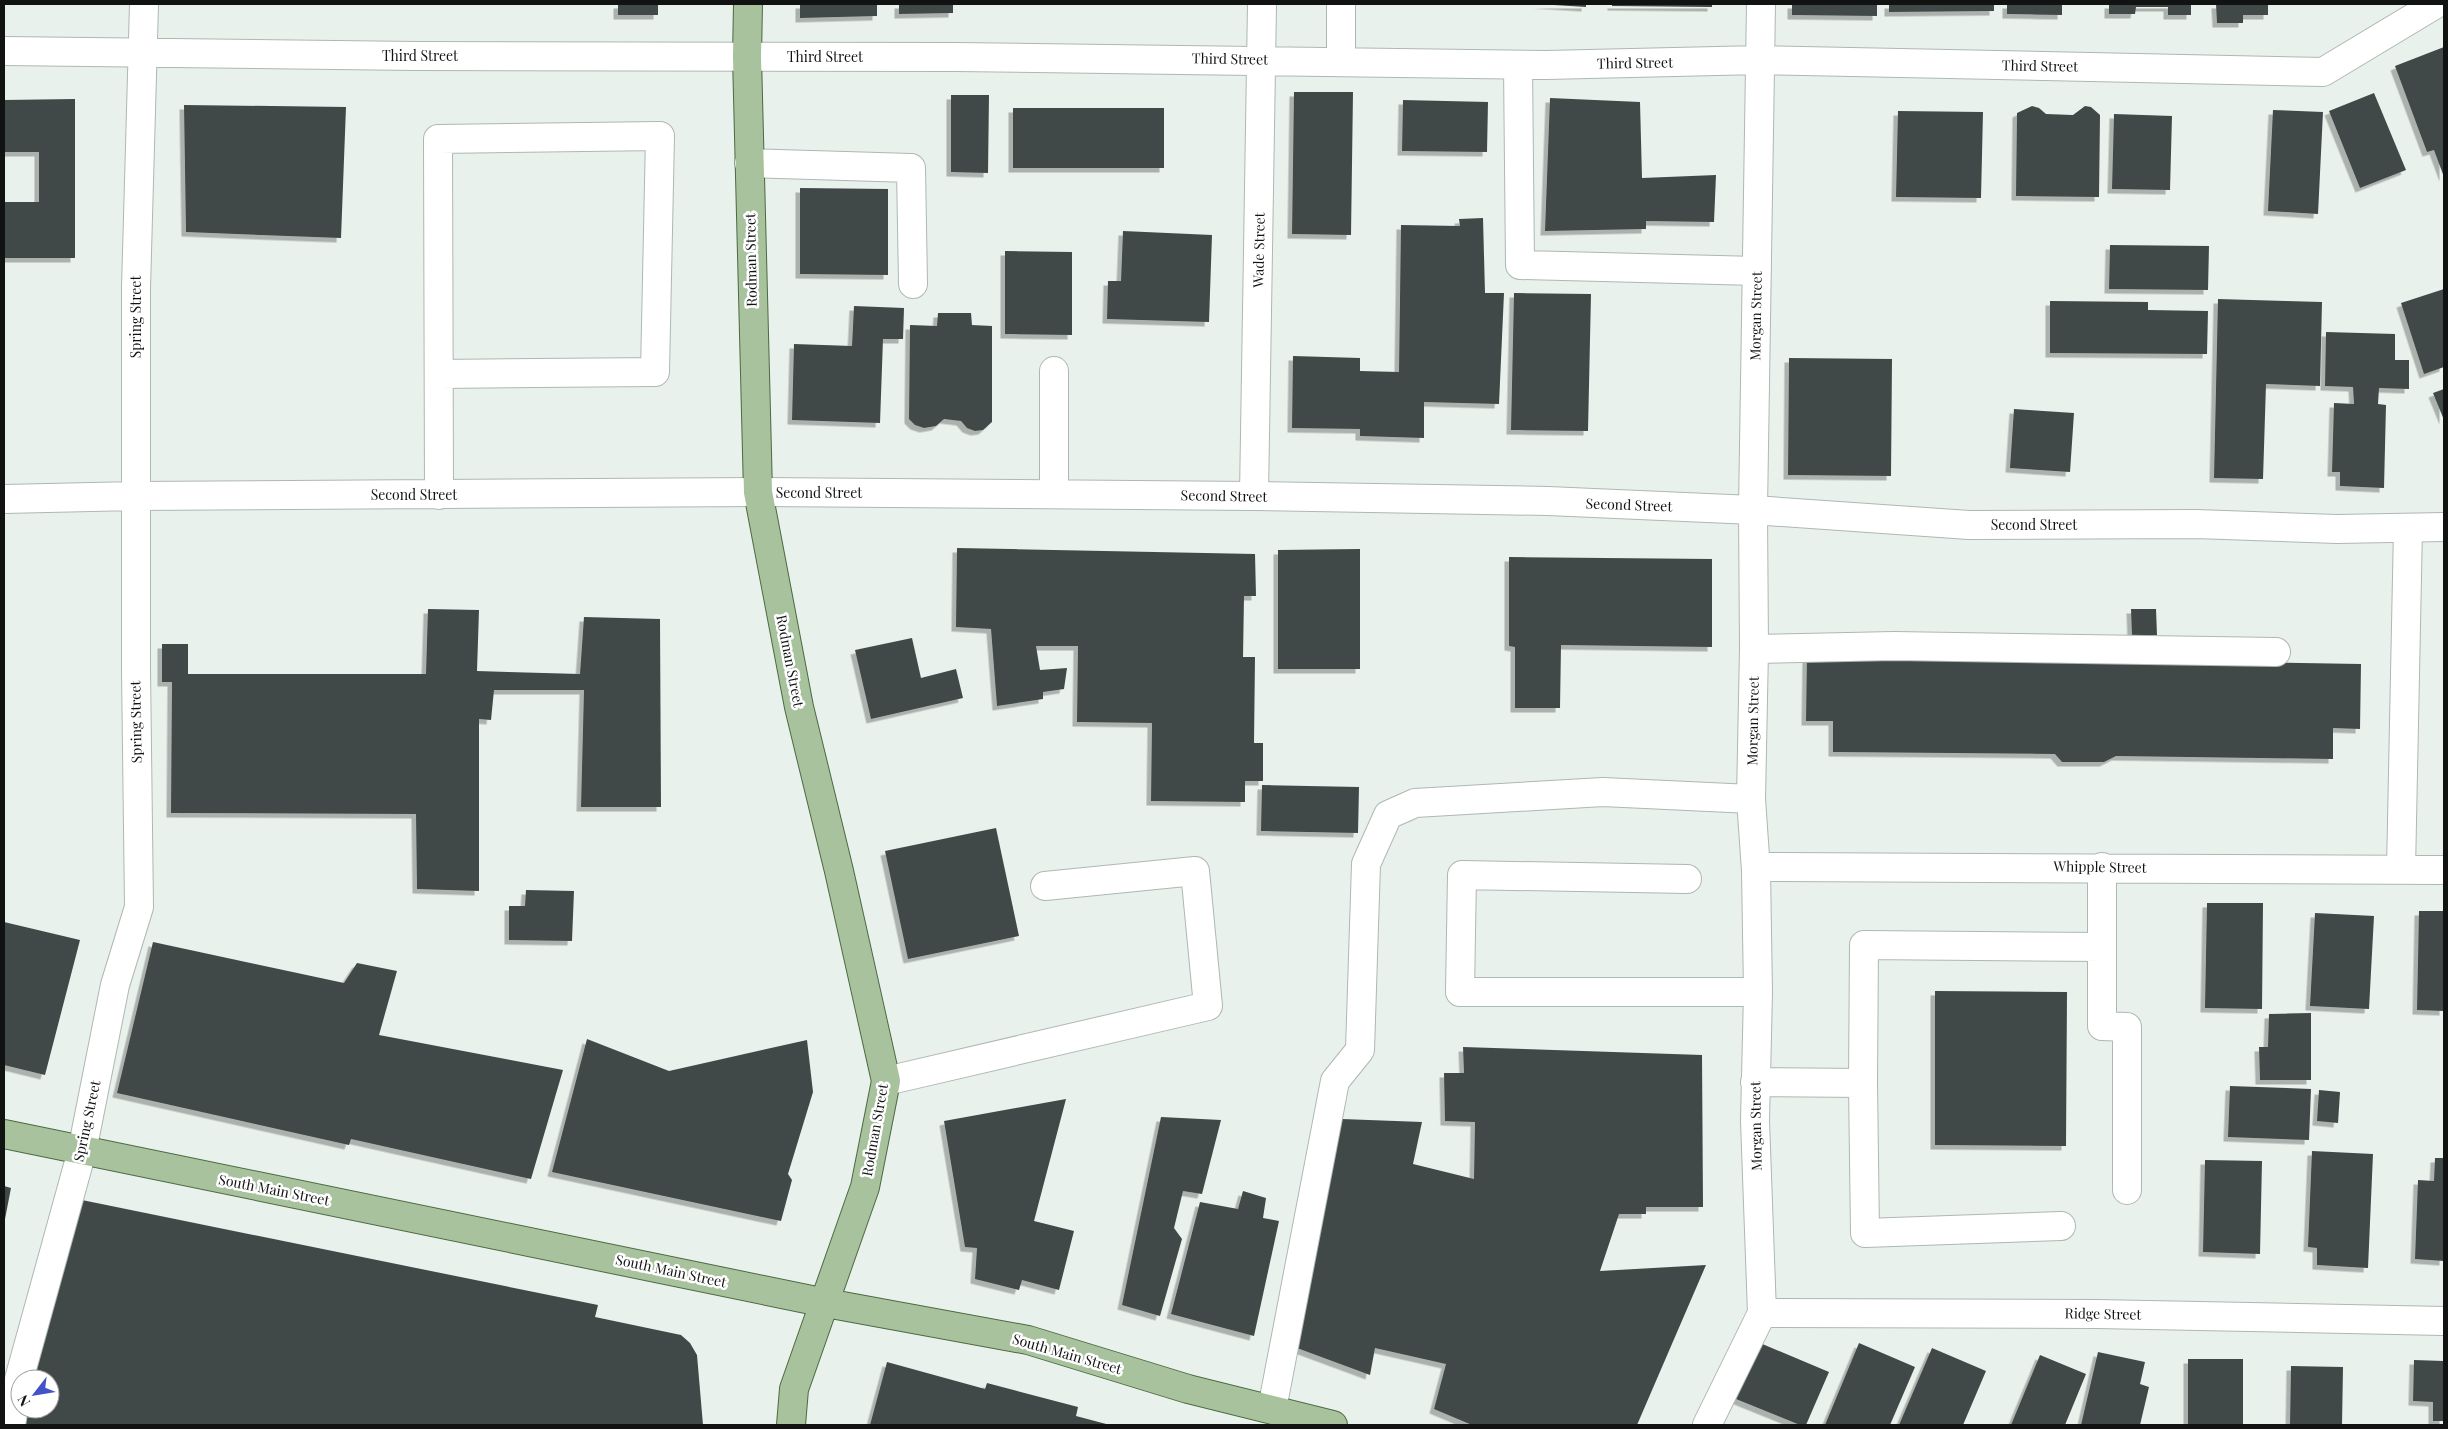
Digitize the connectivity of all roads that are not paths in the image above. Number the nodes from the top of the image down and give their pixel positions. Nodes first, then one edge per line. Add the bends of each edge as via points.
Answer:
1 (144, 4) edge
2 (748, 4) edge
3 (1262, 4) edge
4 (1342, 4) edge
5 (1760, 4) edge
6 (2436, 4) edge
7 (4, 51) edge
8 (143, 53) junction
9 (747, 57) junction
10 (1261, 60) junction
11 (1760, 60) junction
12 (1341, 61) junction
13 (1518, 65) junction
14 (749, 163) junction
15 (1757, 271) junction
16 (912, 284) dead end
17 (1054, 371) dead end
18 (439, 374) junction
19 (758, 492) junction
20 (439, 494) junction
21 (1054, 494) junction
22 (135, 496) junction
23 (1254, 496) junction
24 (4, 500) edge
25 (1753, 510) junction
26 (2444, 527) edge
27 (2408, 528) junction
28 (1754, 649) junction
29 (2276, 652) dead end
30 (1751, 799) junction
31 (1756, 867) junction
32 (2102, 867) junction
33 (2401, 870) junction
34 (2444, 870) edge
35 (1687, 880) dead end
36 (1045, 886) dead end
37 (2102, 947) junction
38 (1758, 992) junction
39 (886, 1081) junction
40 (1755, 1082) junction
41 (1863, 1083) junction
42 (4, 1134) edge
43 (82, 1151) junction
44 (2126, 1190) dead end
45 (2061, 1226) dead end
46 (826, 1303) junction
47 (1762, 1313) junction
48 (2444, 1321) edge
49 (1272, 1409) junction
50 (11, 1425) edge
51 (791, 1425) edge
52 (1333, 1425) edge
53 (1707, 1425) edge

1 - 8 street, Spring Street
2 - 9 main road, Rodman Street
3 - 10 street, Wade Street
4 - 12 street
5 - 11 street, Morgan Street
6 - 11 street, Third Street via 2323,72
7 - 8 street, Third Street
8 - 9 street, Third Street
8 - 22 street, Spring Street via 136,288
9 - 10 street, Third Street
9 - 14 main road, Rodman Street
10 - 12 street, Third Street
10 - 23 street, Wade Street
11 - 13 street, Third Street
11 - 15 street, Morgan Street
12 - 13 street, Third Street
13 - 15 street via 1520,265
14 - 16 street via 911,168
14 - 19 main road, Rodman Street
15 - 25 street, Morgan Street
17 - 21 street
18 - 18 street via 438,139 660,136 655,372
18 - 20 street
19 - 20 street, Second Street
19 - 21 street, Second Street
19 - 39 main road, Rodman Street via 799,707
20 - 22 street, Second Street
21 - 23 street, Second Street
22 - 24 street, Second Street
22 - 43 street, Spring Street via 139,907 115,985
23 - 25 street, Second Street via 1548,501
25 - 27 street, Second Street via 1969,526 2196,524
25 - 28 street, Morgan Street
26 - 27 street, Second Street
27 - 33 street
28 - 29 street via 1894,646
28 - 30 street, Morgan Street
30 - 31 street, Morgan Street
30 - 49 street via 1602,792 1415,803 1388,815 1366,864 1360,1050 1335,1081
31 - 32 street, Whipple Street
31 - 38 street, Morgan Street
32 - 33 street, Whipple Street
32 - 37 street
33 - 34 street, Whipple Street
35 - 38 street via 1462,875 1460,992
36 - 39 street via 1195,870 1208,1006
37 - 41 street via 1864,945
37 - 44 street via 2102,1026 2127,1027
38 - 40 street, Morgan Street
39 - 46 main road, Rodman Street via 865,1187
40 - 41 street
40 - 47 street, Morgan Street
41 - 45 street via 1865,1233
42 - 43 main road, South Main Street
43 - 46 main road, South Main Street
43 - 50 street, Spring Street via 18,1384
46 - 49 main road, South Main Street via 1028,1340 1188,1389
46 - 51 main road, Rodman Street via 794,1389
47 - 48 street, Ridge Street via 2087,1314
47 - 53 street, Morgan Street
49 - 52 main road, South Main Street

